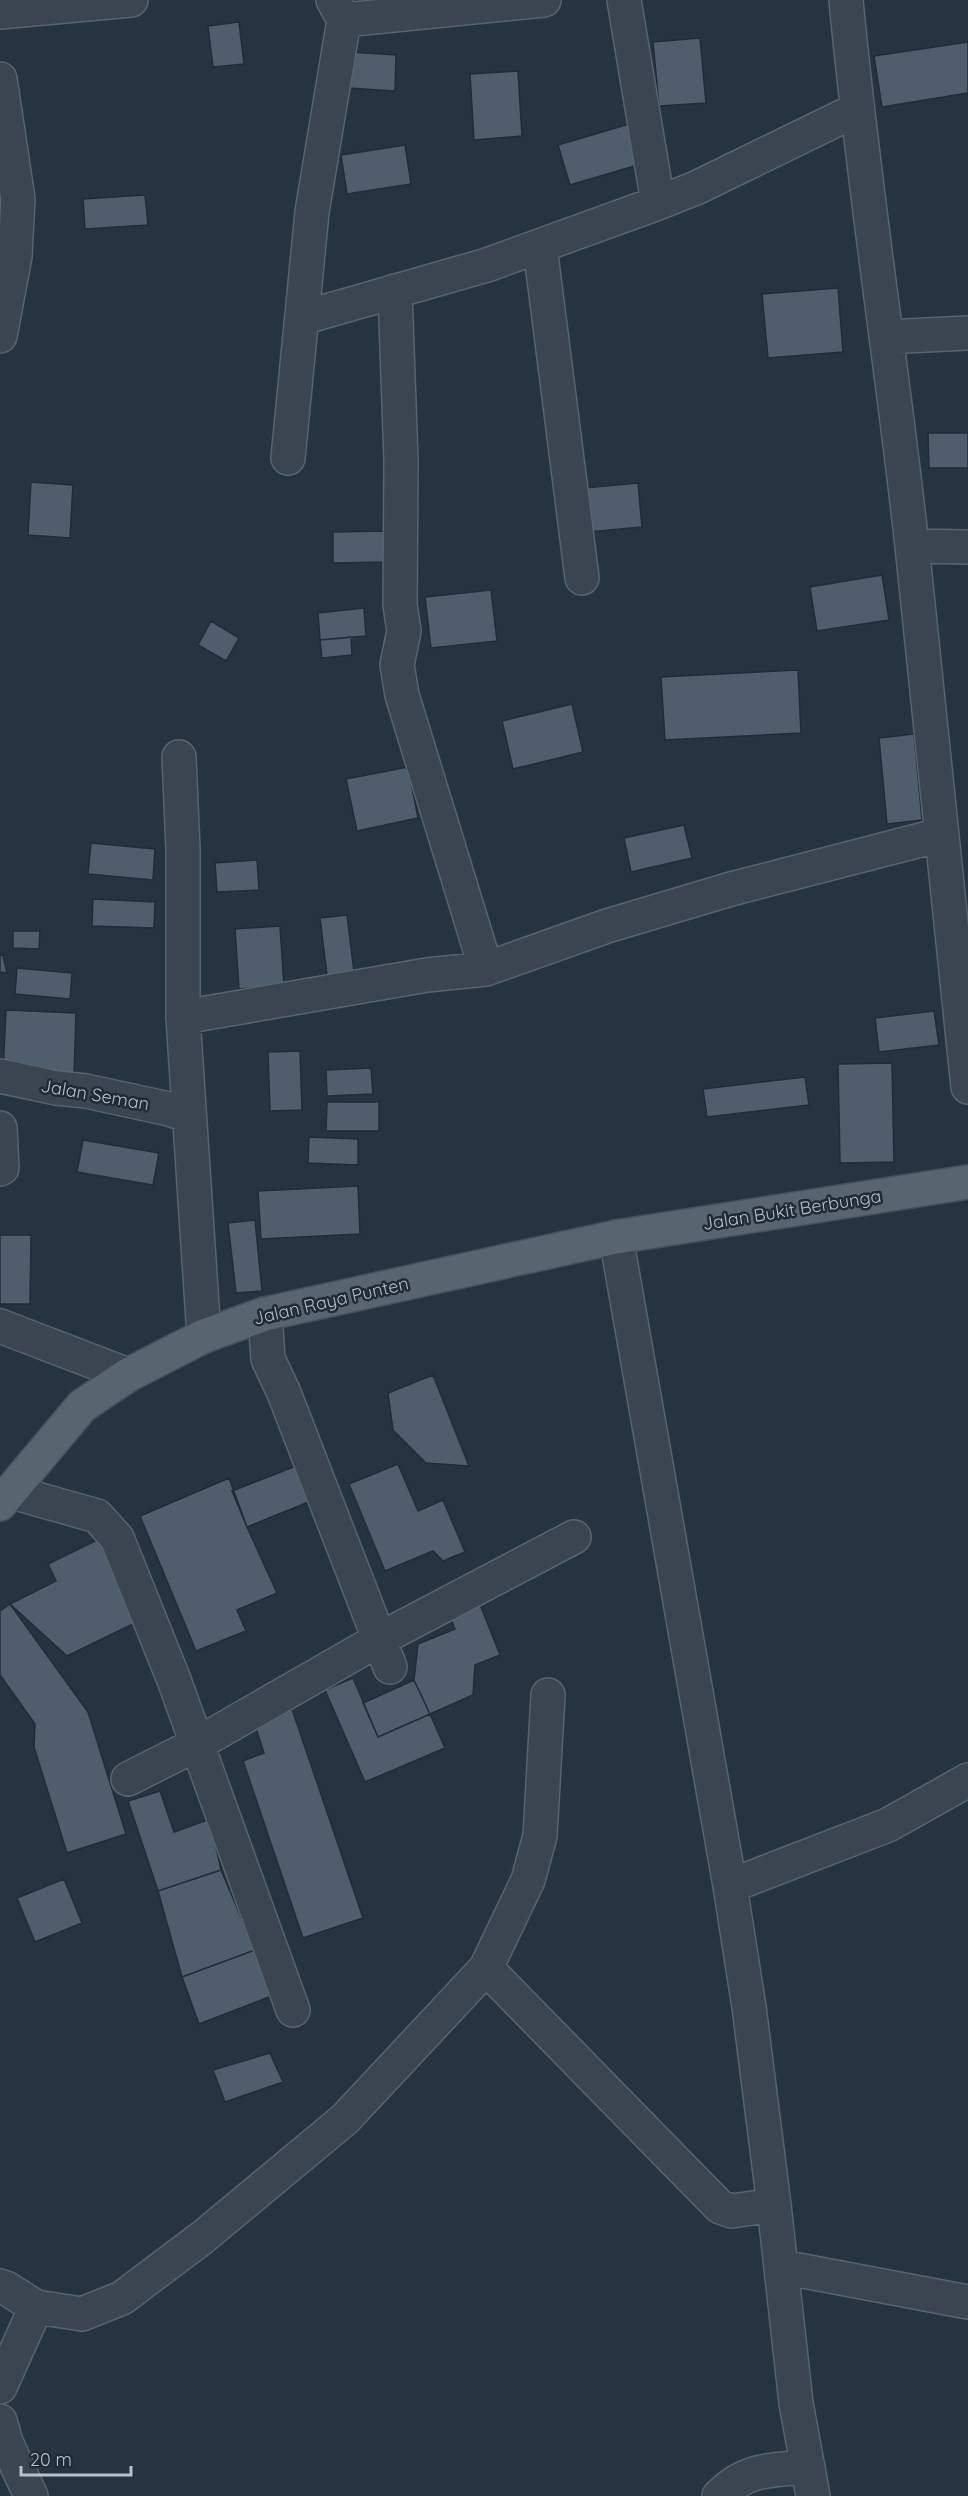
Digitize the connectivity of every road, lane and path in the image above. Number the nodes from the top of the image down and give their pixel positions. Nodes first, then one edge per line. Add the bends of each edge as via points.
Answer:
1 (131, 0) edge
2 (544, 0) edge
3 (624, 0) edge
4 (846, 0) edge
5 (338, 10) edge
6 (0, 12) edge
7 (0, 79) edge
8 (856, 110) junction
9 (658, 203) junction
10 (540, 247) junction
11 (395, 291) junction
12 (4, 296) edge
13 (302, 318) junction
14 (968, 333) edge
15 (0, 336) edge
16 (886, 337) junction
17 (288, 458) dead end
18 (912, 546) junction
19 (968, 548) edge
20 (582, 578) dead end
21 (179, 757) dead end
22 (940, 835) junction
23 (486, 969) junction
24 (183, 1017) junction
25 (0, 1076) edge
26 (968, 1087) edge
27 (189, 1116) junction
28 (0, 1128) edge
29 (0, 1169) edge
30 (968, 1182) edge
31 (616, 1237) junction
32 (265, 1314) junction
33 (0, 1326) edge
34 (204, 1336) junction
35 (128, 1375) junction
36 (6, 1498) edge
37 (574, 1537) dead end
38 (385, 1653) junction
39 (548, 1695) dead end
40 (197, 1744) junction
41 (128, 1779) dead end
42 (968, 1780) edge
43 (730, 1886) junction
44 (486, 1968) junction
45 (293, 2010) dead end
46 (774, 2205) junction
47 (782, 2267) junction
48 (0, 2286) edge
49 (968, 2301) edge
50 (36, 2307) junction
51 (0, 2387) edge
52 (0, 2421) edge
53 (809, 2474) edge
54 (31, 2496) edge
55 (719, 2496) edge

1 - 6 street
2 - 5 street
3 - 9 street
4 - 8 street
5 - 13 street
7 - 12 street via 18,199 15,256
8 - 9 street
8 - 16 street
9 - 10 street
10 - 11 street
10 - 20 street
11 - 13 street
11 - 23 street via 401,461 399,605 404,631 397,665 402,695
12 - 15 street
13 - 17 street
14 - 16 street
16 - 18 street
18 - 19 street
18 - 22 street
21 - 24 street
22 - 23 street via 720,892 607,926
22 - 26 street
23 - 24 street via 427,975
24 - 27 street
25 - 27 street, Jalan Seman via 56,1089 86,1091
27 - 34 street
28 - 29 street
30 - 31 main road, Jalan Bukit Berbunga
31 - 32 main road, Jalan Raya Punten
31 - 43 street
32 - 34 main road, Jalan Raya Punten
32 - 38 street via 268,1359
33 - 35 street
34 - 35 main road, Jalan Raya Punten
35 - 36 main road, Jalan Raya Punten via 82,1406
36 - 40 street via 97,1516 117,1538
37 - 38 street
38 - 40 street
39 - 44 street via 540,1836 528,1880
40 - 41 street
40 - 45 street
42 - 43 street via 888,1825
43 - 46 street
44 - 46 street via 720,2207 732,2211
44 - 50 street via 345,2119 203,2237 122,2298 82,2314
46 - 47 street
47 - 49 street
47 - 53 street via 796,2403
48 - 50 street
50 - 51 street
52 - 54 street
53 - 55 street via 758,2471 740,2478

